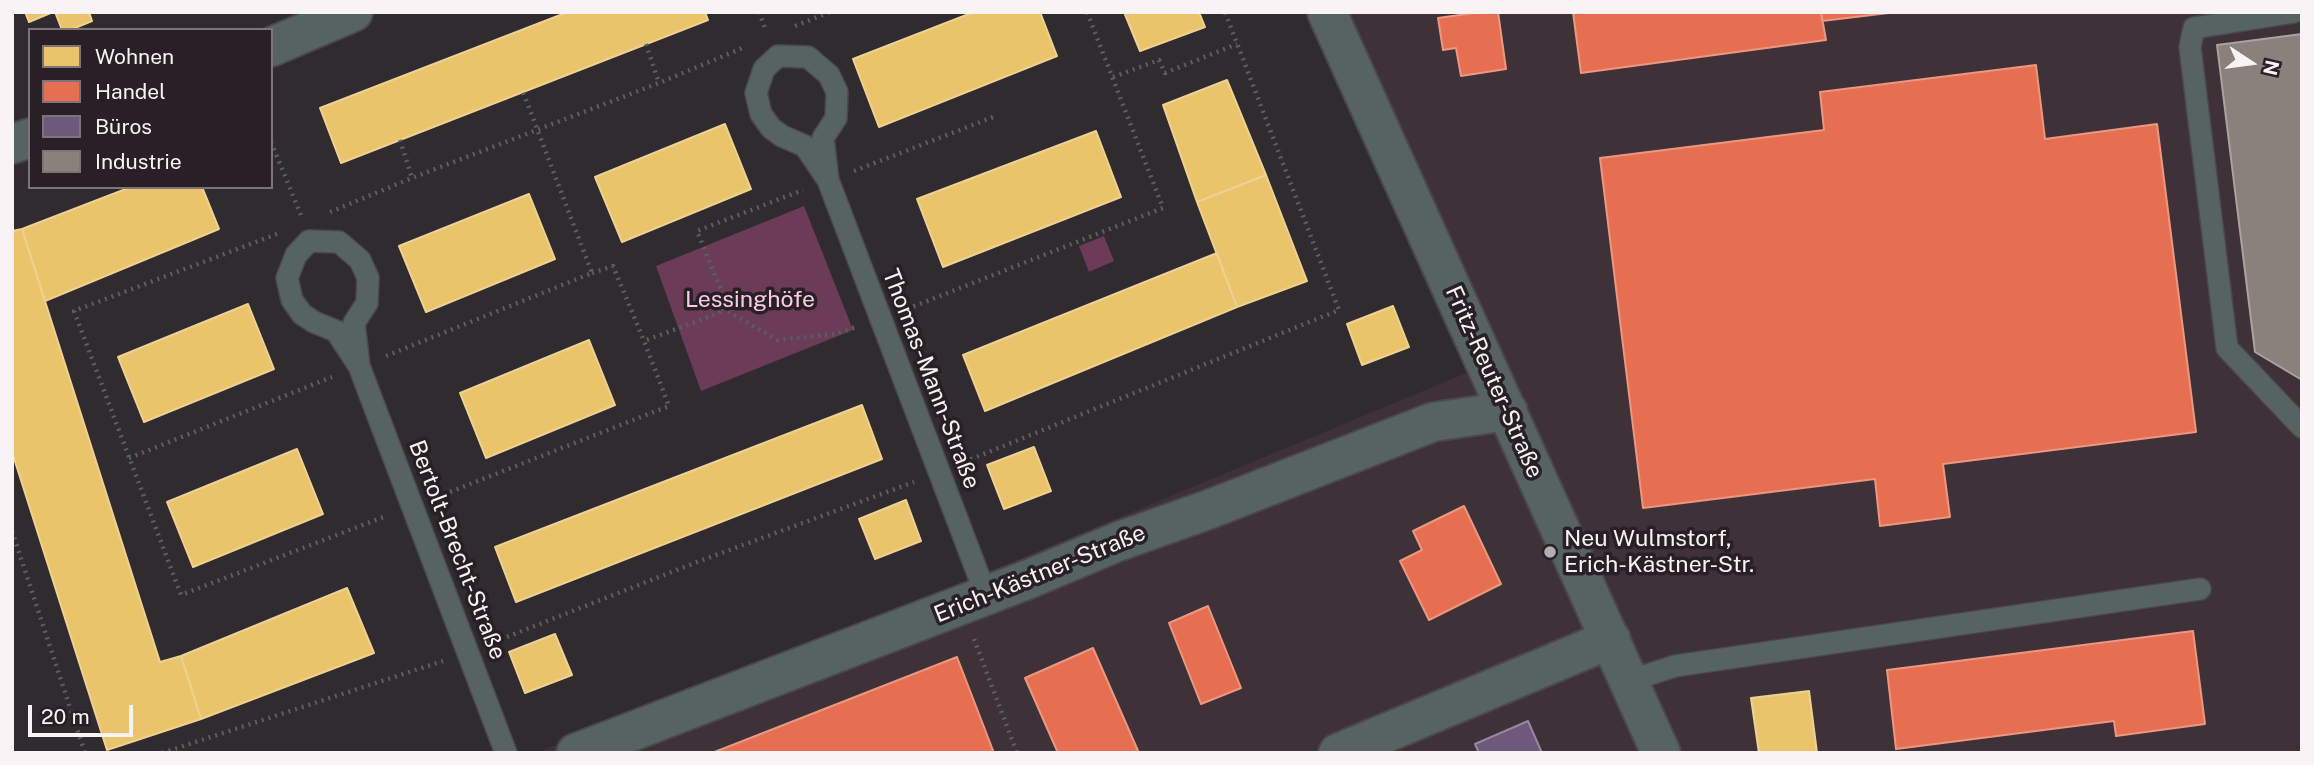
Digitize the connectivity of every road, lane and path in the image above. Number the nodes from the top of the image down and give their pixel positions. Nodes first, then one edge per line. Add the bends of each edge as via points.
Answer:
1 (353, 12) edge
2 (759, 12) edge
3 (830, 12) edge
4 (1087, 12) edge
5 (1225, 12) edge
6 (1327, 12) edge
7 (2294, 12) edge
8 (793, 27) dead end
9 (769, 37) dead end
10 (757, 42) dead end
11 (646, 44) dead end
12 (1237, 44) junction
13 (273, 46) edge
14 (1112, 76) junction
15 (659, 83) junction
16 (523, 92) dead end
17 (996, 116) dead end
18 (537, 132) junction
19 (400, 140) dead end
20 (273, 147) edge
21 (412, 178) junction
22 (828, 180) junction
23 (328, 213) dead end
24 (304, 223) dead end
25 (279, 233) dead end
26 (592, 273) junction
27 (722, 308) junction
28 (881, 319) junction
29 (644, 341) junction
30 (359, 366) junction
31 (1508, 411) junction
32 (2302, 427) edge
33 (129, 457) junction
34 (938, 473) junction
35 (412, 506) junction
36 (12, 531) edge
37 (2200, 589) dead end
38 (974, 600) junction
39 (1611, 639) junction
40 (468, 652) junction
41 (1629, 681) junction
42 (85, 753) edge
43 (162, 753) edge
44 (506, 753) edge
45 (576, 753) edge
46 (1017, 753) edge
47 (1338, 753) edge
48 (1661, 753) edge

1 - 13 street
2 - 9 path
3 - 8 path
4 - 14 path
5 - 12 path
6 - 31 street, Fritz-Reuter-Straße
7 - 32 lane via 2194,27 2190,47 2227,348
10 - 15 path
11 - 15 path
12 - 14 path via 1165,73 1159,60
12 - 34 path via 1339,310
14 - 28 path via 1163,208
15 - 18 path
16 - 18 path
17 - 22 path
18 - 21 path
18 - 26 path
19 - 21 path
20 - 24 path
21 - 23 path
22 - 22 lane, Thomas-Mann-Straße via 805,146 771,128 761,114 756,93 764,69 778,56 808,57 829,75 837,92 835,118 823,138
22 - 27 path via 697,231 726,302
22 - 28 lane, Thomas-Mann-Straße
25 - 33 path via 74,311
26 - 29 path via 613,266
26 - 30 path
27 - 28 path via 778,340 835,334
27 - 29 path
28 - 34 lane, Thomas-Mann-Straße
29 - 35 path via 669,406
30 - 30 lane, Bertolt-Brecht-Straße via 336,331 302,314 292,300 287,278 296,255 309,241 339,243 360,260 368,278 367,303 354,323
30 - 33 path
30 - 35 lane, Bertolt-Brecht-Straße
31 - 38 street, Erich-Kästner-Straße via 1433,422
31 - 39 street, Fritz-Reuter-Straße
33 - 35 path via 181,595
34 - 38 lane, Thomas-Mann-Straße
34 - 40 path
35 - 40 lane, Bertolt-Brecht-Straße
36 - 42 path
37 - 41 lane via 1675,666
38 - 45 street, Erich-Kästner-Straße
38 - 46 path
39 - 41 street, Fritz-Reuter-Straße
39 - 47 street
40 - 43 path
40 - 44 lane, Bertolt-Brecht-Straße
41 - 48 street, Fritz-Reuter-Straße

